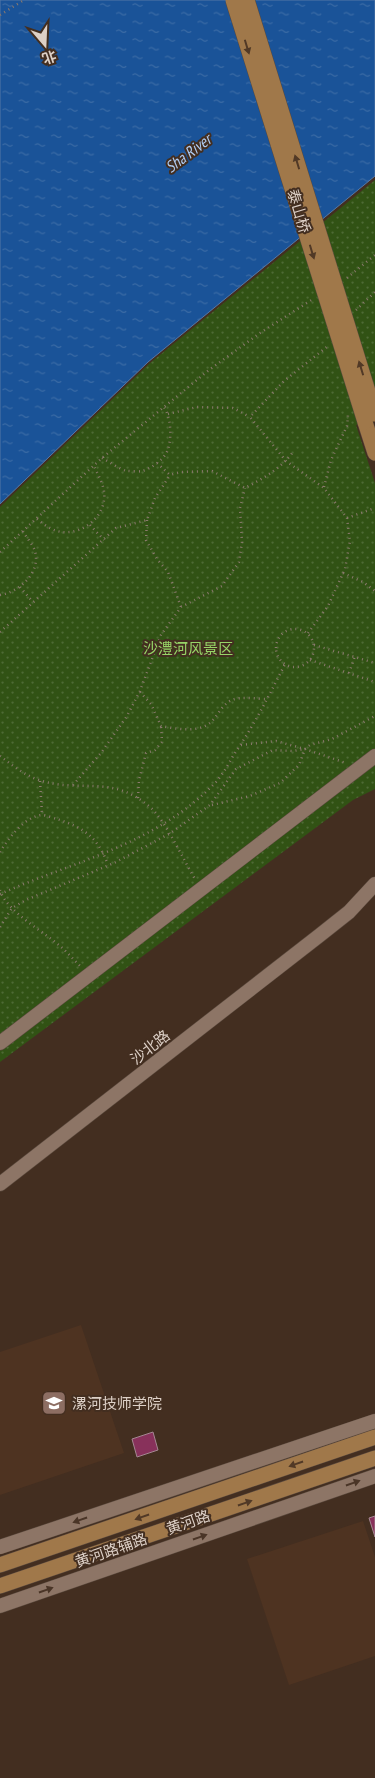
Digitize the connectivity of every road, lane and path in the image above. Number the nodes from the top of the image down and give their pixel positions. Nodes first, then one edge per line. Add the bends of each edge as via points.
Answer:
1 (24, 0) edge
2 (233, 0) edge
3 (247, 0) edge
4 (0, 15) edge
5 (375, 255) edge
6 (342, 281) dead end
7 (375, 292) edge
8 (318, 296) dead end
9 (355, 312) dead end
10 (333, 339) dead end
11 (164, 407) junction
12 (348, 412) dead end
13 (168, 414) junction
14 (250, 417) junction
15 (370, 418) edge
16 (293, 452) dead end
17 (375, 453) edge
18 (102, 458) junction
19 (286, 461) junction
20 (157, 463) junction
21 (94, 466) junction
22 (170, 475) junction
23 (245, 488) junction
24 (324, 488) junction
25 (375, 508) edge
26 (347, 518) junction
27 (36, 519) junction
28 (147, 520) junction
29 (90, 525) junction
30 (23, 531) junction
31 (104, 540) junction
32 (0, 552) edge
33 (343, 573) junction
34 (20, 587) junction
35 (375, 591) edge
36 (0, 596) edge
37 (34, 602) junction
38 (181, 607) junction
39 (0, 632) edge
40 (308, 633) junction
41 (314, 644) junction
42 (355, 656) junction
43 (310, 660) junction
44 (375, 663) edge
45 (285, 664) junction
46 (349, 673) junction
47 (375, 682) edge
48 (140, 691) junction
49 (267, 699) junction
50 (375, 716) edge
51 (161, 726) junction
52 (241, 745) junction
53 (305, 749) junction
54 (0, 756) edge
55 (375, 756) edge
56 (360, 768) junction
57 (40, 781) junction
58 (73, 785) junction
59 (138, 798) junction
60 (210, 805) junction
61 (42, 815) junction
62 (164, 825) junction
63 (169, 834) junction
64 (0, 852) edge
65 (104, 854) junction
66 (108, 865) junction
67 (375, 884) edge
68 (202, 890) junction
69 (0, 893) edge
70 (12, 908) junction
71 (0, 927) edge
72 (89, 976) junction
73 (0, 1044) edge
74 (0, 1184) edge
75 (375, 1421) edge
76 (375, 1438) edge
77 (375, 1458) edge
78 (375, 1476) edge
79 (0, 1547) edge
80 (0, 1565) edge
81 (0, 1586) edge
82 (0, 1606) edge

1 - 4 path
2 -> 15 main road, 泰山桥, bridge
15 -> 3 main road, 泰山桥, bridge
5 - 6 path
7 - 9 path
8 - 11 path via 260,333
10 - 14 path via 284,381
11 - 13 path
11 - 18 path
12 - 24 path via 347,426 331,460
13 - 14 path via 197,407 234,408
13 - 20 path via 168,450
14 - 19 path
15 - 17 main road
16 - 19 path
18 - 20 path via 125,471 142,471
18 - 21 path
19 - 23 path via 267,477
19 - 24 path
20 - 22 path
21 - 27 path
21 - 29 path via 102,481 105,499 100,514
22 - 23 path via 212,471
22 - 28 path via 155,498
23 - 38 path via 240,508 242,542 239,562 222,586
24 - 26 path
25 - 26 path
26 - 33 path via 350,541
27 - 29 path via 59,532
27 - 30 path
28 - 31 path via 116,528
28 - 38 path via 146,540 168,572
29 - 31 path
30 - 32 path
30 - 34 path via 35,552 35,568
31 - 37 path
33 - 35 path
33 - 40 path via 328,606
34 - 36 path
34 - 37 path
37 - 39 path
38 - 48 path via 161,634
40 - 41 path
40 - 45 path via 292,629 282,634 276,650
41 - 42 path
41 - 43 path
42 - 44 path
42 - 46 path
43 - 45 path via 301,666
43 - 46 path
45 - 49 path
46 - 47 path
48 - 51 path via 151,704
48 - 58 path via 101,753
49 - 51 path via 233,699 211,722 200,728
49 - 52 path
50 - 53 path
51 - 59 path via 162,742 155,750 146,753
52 - 53 path via 276,741
52 - 62 path via 218,780
53 - 56 path
53 - 60 path via 298,765 280,783 250,796
53 - 60 path via 273,750 236,769
54 - 57 path via 26,776
55 - 56 street
56 - 68 street
57 - 58 path
57 - 61 path
58 - 59 path via 109,786
59 - 62 path via 152,808
60 - 63 path
61 - 64 path via 30,819 10,835
61 - 65 path via 76,825 90,834
62 - 63 path
62 - 65 path
63 - 66 path
63 - 68 path
65 - 66 path
65 - 69 path
66 - 70 path
67 - 74 street, 沙北路 via 349,912
68 - 72 street
69 - 70 path
70 - 71 path
70 - 72 path via 60,946
72 - 73 street
75 -> 79 street
76 -> 80 main road, 黄河路
81 -> 77 main road, 黄河路
82 -> 78 street, 黄河路辅路

